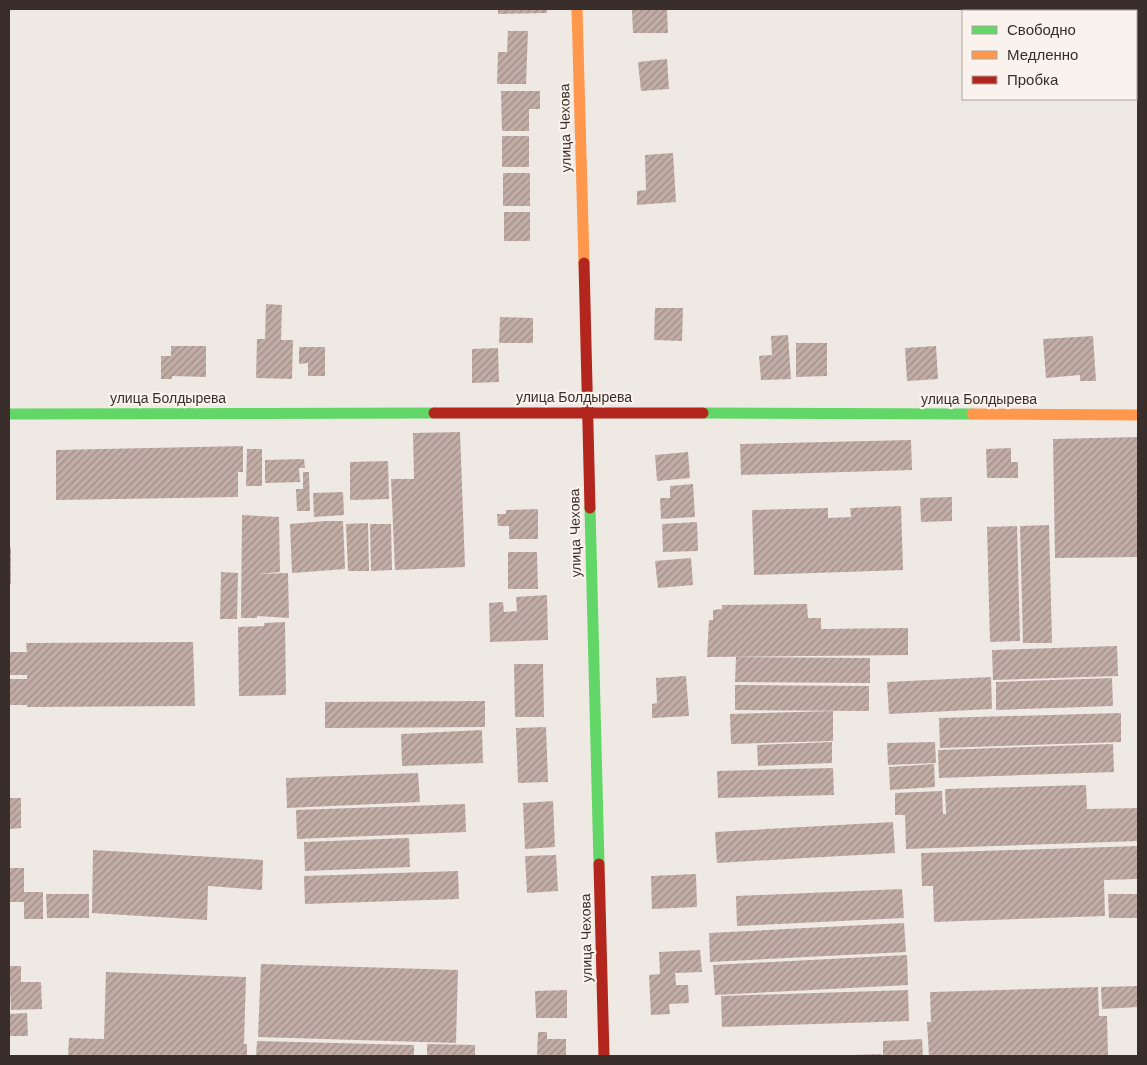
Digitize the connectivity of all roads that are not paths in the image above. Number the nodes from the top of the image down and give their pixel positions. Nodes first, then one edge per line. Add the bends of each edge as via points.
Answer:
1 (577, 9) edge
2 (587, 412) junction
3 (9, 414) edge
4 (1138, 415) edge
5 (604, 1056) edge

1 - 2 street, улица Чехова
2 - 3 street, улица Болдырева
2 - 4 street, улица Болдырева
2 - 5 street, улица Чехова

